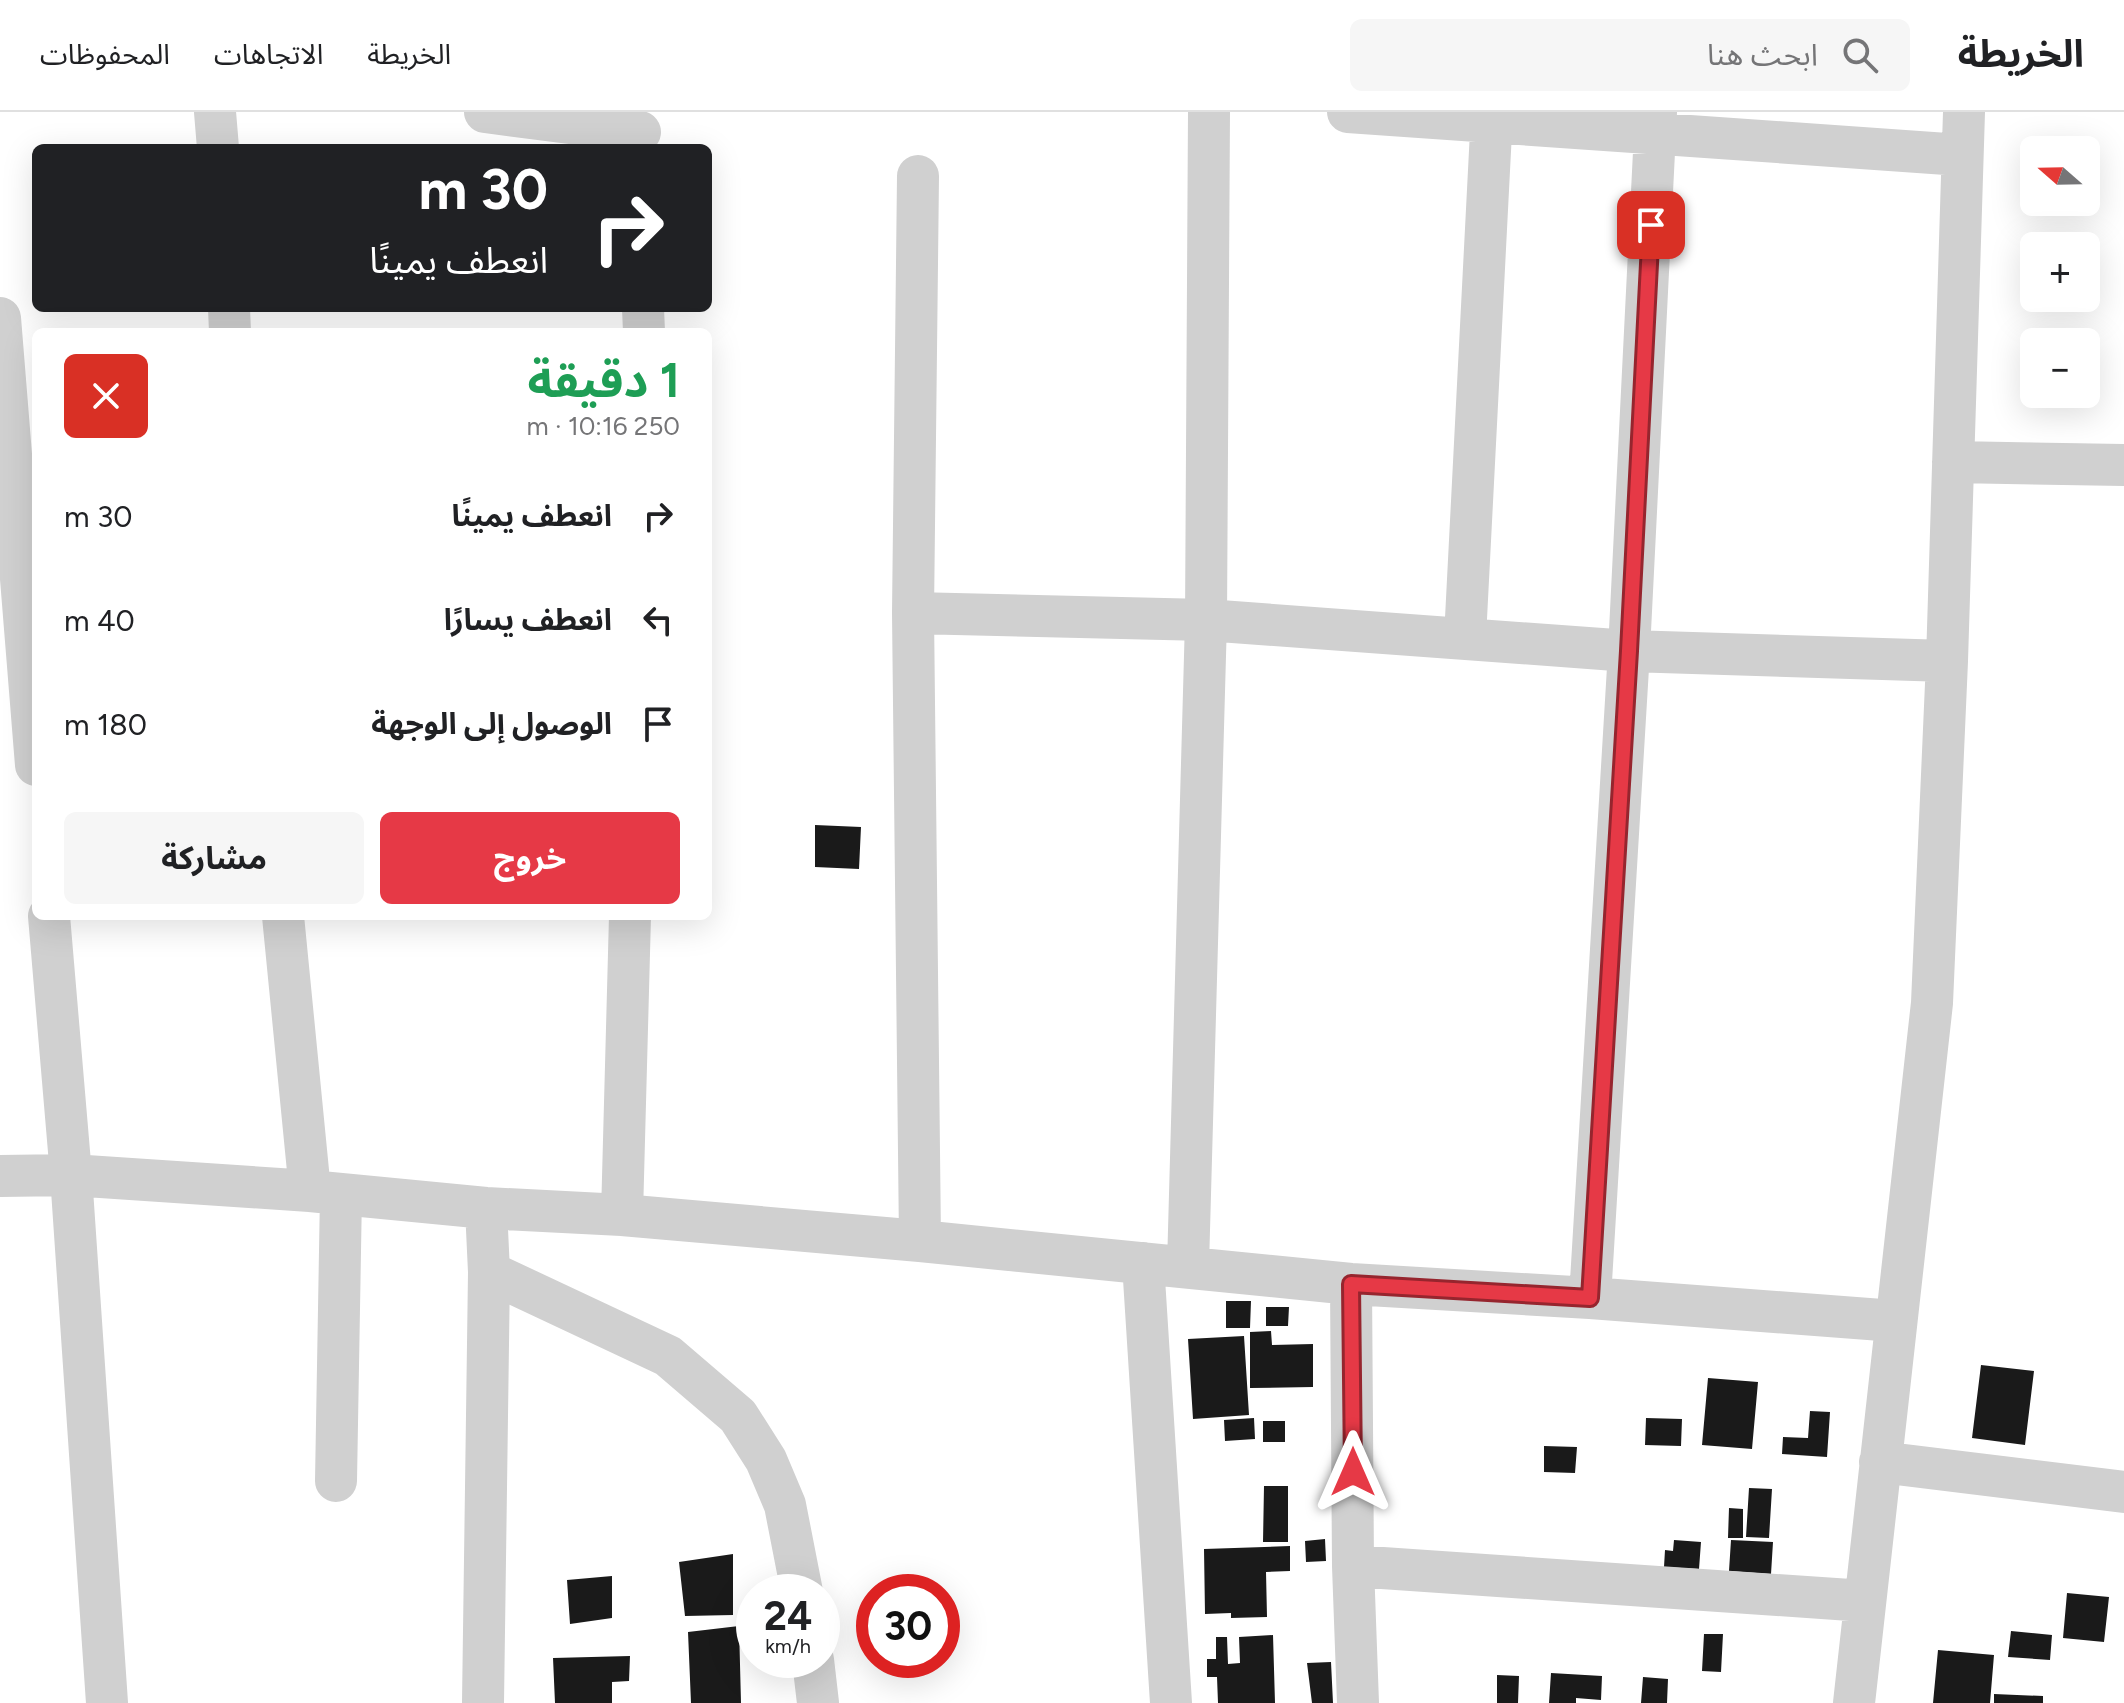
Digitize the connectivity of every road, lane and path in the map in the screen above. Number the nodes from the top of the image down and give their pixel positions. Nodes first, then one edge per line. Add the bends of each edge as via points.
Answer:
1 (215, 112) edge
2 (485, 112) edge
3 (1209, 112) edge
4 (1348, 112) edge
5 (1964, 112) edge
6 (1492, 117) edge
7 (1656, 123) edge
8 (640, 131) edge
9 (218, 144) edge
10 (1961, 155) junction
11 (918, 176) dead end
12 (0, 318) edge
13 (23, 457) edge
14 (1953, 462) junction
15 (2124, 465) edge
16 (913, 613) junction
17 (1206, 620) junction
18 (1465, 638) junction
19 (1629, 651) junction
20 (1947, 661) junction
21 (32, 670) edge
22 (49, 920) edge
23 (284, 920) edge
24 (630, 920) edge
25 (71, 1175) junction
26 (0, 1176) edge
27 (325, 1192) junction
28 (486, 1208) junction
29 (622, 1215) junction
30 (920, 1241) junction
31 (1143, 1263) junction
32 (1188, 1266) junction
33 (489, 1272) junction
34 (1351, 1284) junction
35 (1590, 1298) junction
36 (1895, 1321) junction
37 (1880, 1462) junction
38 (336, 1481) dead end
39 (2124, 1492) edge
40 (1353, 1566) junction
41 (798, 1574) edge
42 (1865, 1601) junction
43 (815, 1678) edge
44 (107, 1703) edge
45 (483, 1703) edge
46 (818, 1703) edge
47 (1171, 1703) edge
48 (1358, 1703) edge
49 (1854, 1703) edge

1 - 9 street
2 - 8 street
3 - 17 street
4 - 6 street
5 - 10 street
6 - 7 street
6 - 18 street
7 - 10 street
7 - 19 street
10 - 14 street
11 - 16 street
12 - 13 street
13 - 21 street
14 - 15 street
14 - 20 street
16 - 17 street
16 - 30 street
17 - 18 street
17 - 32 street
18 - 19 street
19 - 20 street
19 - 35 street
20 - 36 street via 1932,1003
22 - 25 street
23 - 27 street
24 - 29 street
25 - 26 street
25 - 27 street
25 - 44 street
27 - 28 street
27 - 38 street
28 - 29 street
28 - 33 street
29 - 30 street
30 - 31 street
31 - 32 street
31 - 47 street
32 - 34 street
33 - 41 street via 668,1356 738,1416 766,1460 785,1505
33 - 45 street
34 - 35 street
34 - 40 street
35 - 36 street
36 - 37 street
37 - 39 street
37 - 42 street
40 - 42 street
40 - 48 street
42 - 49 street
43 - 46 street

